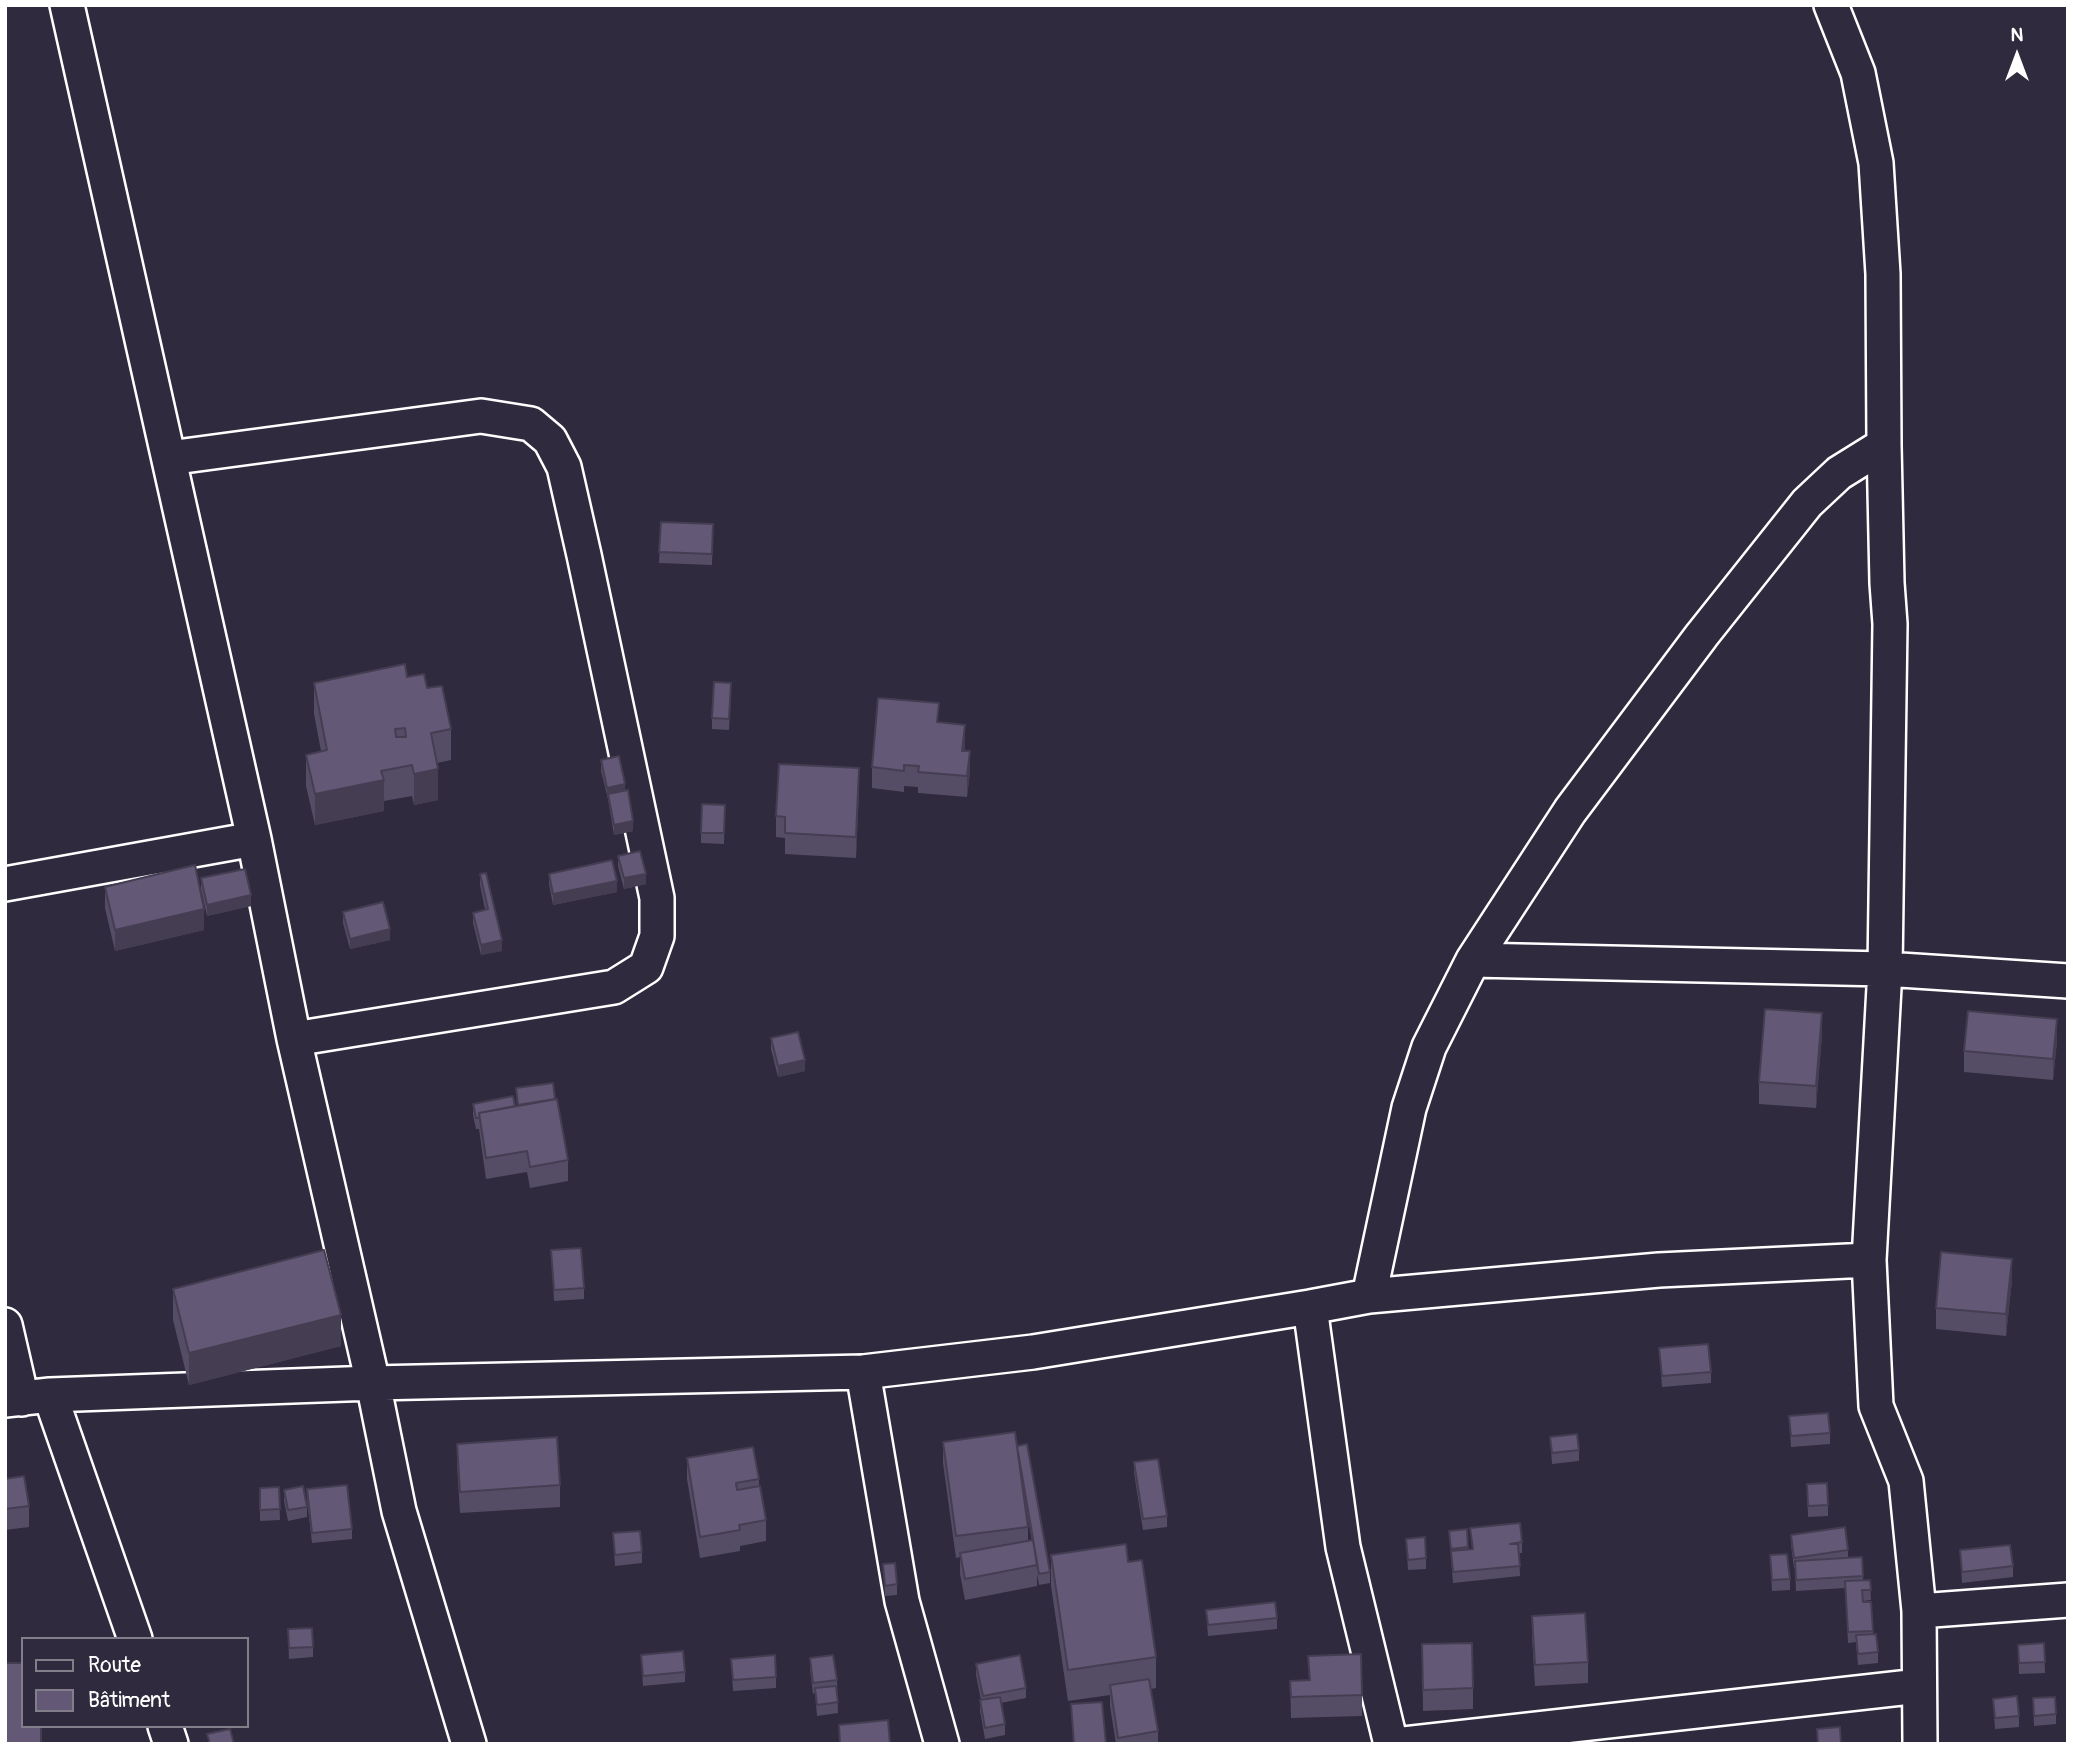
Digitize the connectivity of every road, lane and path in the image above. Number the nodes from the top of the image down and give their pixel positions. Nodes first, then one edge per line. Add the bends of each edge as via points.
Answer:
1 (67, 5) edge
2 (1831, 5) edge
3 (1884, 444) junction
4 (169, 458) junction
5 (254, 839) junction
6 (5, 884) edge
7 (1473, 960) junction
8 (1885, 969) junction
9 (2068, 981) edge
10 (294, 1039) junction
11 (1869, 1260) junction
12 (1369, 1296) junction
13 (1310, 1307) junction
14 (5, 1325) edge
15 (863, 1372) junction
16 (373, 1383) junction
17 (26, 1398) edge
18 (2068, 1600) edge
19 (1919, 1611) junction
20 (134, 1637) edge
21 (1919, 1686) junction
22 (469, 1744) edge
23 (942, 1744) edge
24 (1391, 1744) edge
25 (1405, 1744) edge
26 (1920, 1744) edge

1 - 4 street
2 - 3 street via 1857,73 1876,163 1883,274
3 - 7 street via 1839,473 1799,513 1570,811
3 - 8 street via 1890,624
4 - 5 street
4 - 10 street via 481,416 531,424 550,440 564,467 584,555 657,898 657,936 646,967 614,987
5 - 6 street
5 - 10 street
7 - 8 street
7 - 12 street via 1429,1047 1409,1108
8 - 9 street
8 - 11 street
10 - 16 street
11 - 12 street via 1659,1270
11 - 19 street via 1876,1406 1906,1481
12 - 13 street
13 - 15 street via 1033,1352
13 - 24 street via 1343,1547
14 - 17 street
15 - 16 street
15 - 23 street via 902,1601
16 - 17 street
16 - 22 street via 399,1511
17 - 20 street
18 - 19 street
19 - 21 street
21 - 25 street
21 - 26 street

